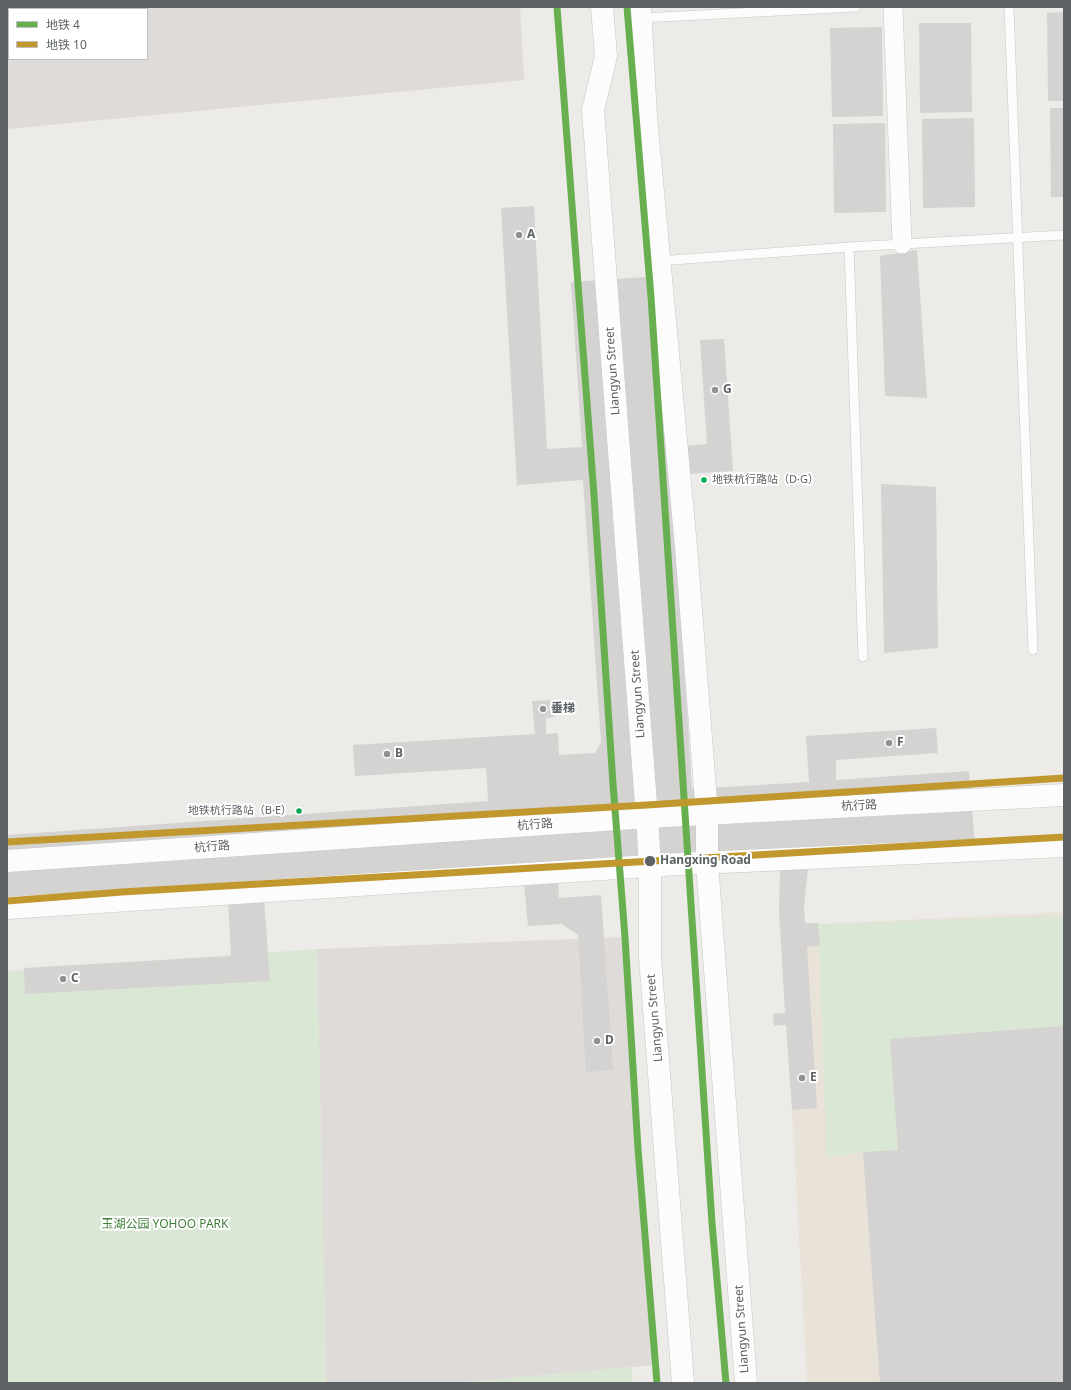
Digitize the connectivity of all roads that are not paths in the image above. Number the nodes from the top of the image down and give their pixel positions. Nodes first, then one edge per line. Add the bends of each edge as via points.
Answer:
1 (602, 7) edge
2 (856, 7) edge
3 (893, 7) edge
4 (1009, 7) edge
5 (641, 12) edge
6 (1064, 235) edge
7 (1017, 238) junction
8 (902, 244) junction
9 (849, 247) junction
10 (659, 261) junction
11 (1033, 650) dead end
12 (863, 657) dead end
13 (1064, 795) edge
14 (707, 814) junction
15 (647, 817) junction
16 (1064, 846) edge
17 (7, 861) edge
18 (707, 863) junction
19 (650, 866) junction
20 (7, 908) edge
21 (683, 1383) edge
22 (746, 1383) edge

1 - 15 main road, Liangyun Street via 606,56 593,110
2 - 5 lane
3 - 8 street
4 - 7 lane
5 - 10 main road, Liangyun Street via 646,117
6 - 7 lane
7 - 8 lane
7 - 11 lane
8 - 9 lane
9 - 10 lane
9 - 12 lane
10 - 14 main road, Liangyun Street via 686,547
13 - 14 main road, 杭行路
14 - 15 main road, 杭行路
14 - 18 main road, Liangyun Street
15 - 17 main road, 杭行路
15 - 19 main road, Liangyun Street
16 - 18 main road
18 - 19 main road
18 - 22 main road, Liangyun Street
19 - 20 main road
19 - 21 main road, Liangyun Street via 650,957

